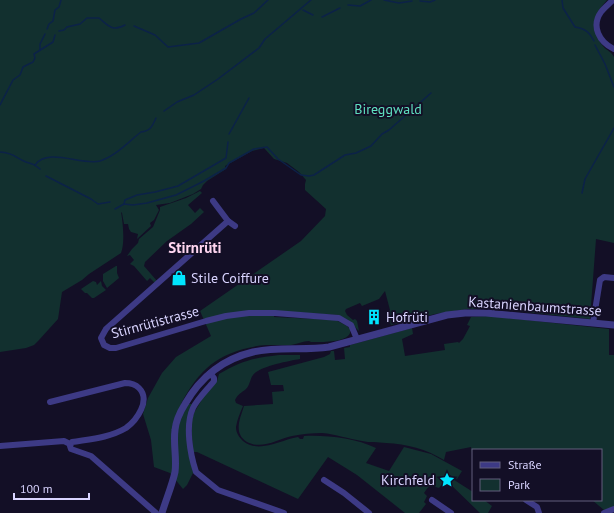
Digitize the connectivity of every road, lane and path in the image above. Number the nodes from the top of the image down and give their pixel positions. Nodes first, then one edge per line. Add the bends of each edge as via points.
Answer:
1 (613, 0) edge
2 (614, 49) edge
3 (213, 201) dead end
4 (228, 221) junction
5 (235, 226) dead end
6 (614, 278) edge
7 (593, 323) junction
8 (614, 325) edge
9 (357, 339) junction
10 (210, 373) junction
11 (50, 402) dead end
12 (70, 444) junction
13 (0, 446) edge
14 (324, 480) dead end
15 (432, 500) dead end
16 (528, 501) edge
17 (614, 509) edge
18 (156, 513) edge
19 (162, 513) edge
20 (284, 513) edge
21 (369, 513) edge
22 (451, 513) edge
23 (539, 513) edge
24 (604, 513) edge

1 - 2 street via 602,11 596,28 600,39
3 - 4 street
4 - 5 street
4 - 9 street, Stirnrütistrasse via 106,329 101,338 104,345 116,348 206,321 249,313 339,318 351,325
6 - 7 street via 604,277 600,280
7 - 8 street, Kastanienbaumstrasse
7 - 9 street, Kastanienbaumstrasse via 465,313 431,319
9 - 10 street, Kastanienbaumstrasse via 319,349 252,352 225,363
10 - 19 street, Kastanienbaumstrasse via 197,386 177,418 175,471
10 - 20 street via 214,381 199,399 190,420 189,433 196,472 218,490
11 - 12 street via 125,384 134,384 143,394 142,406 135,420 127,427 102,437
12 - 13 street via 64,442
12 - 18 street via 71,449 91,456
14 - 21 street
15 - 22 street
16 - 23 street via 537,507
17 - 24 street

